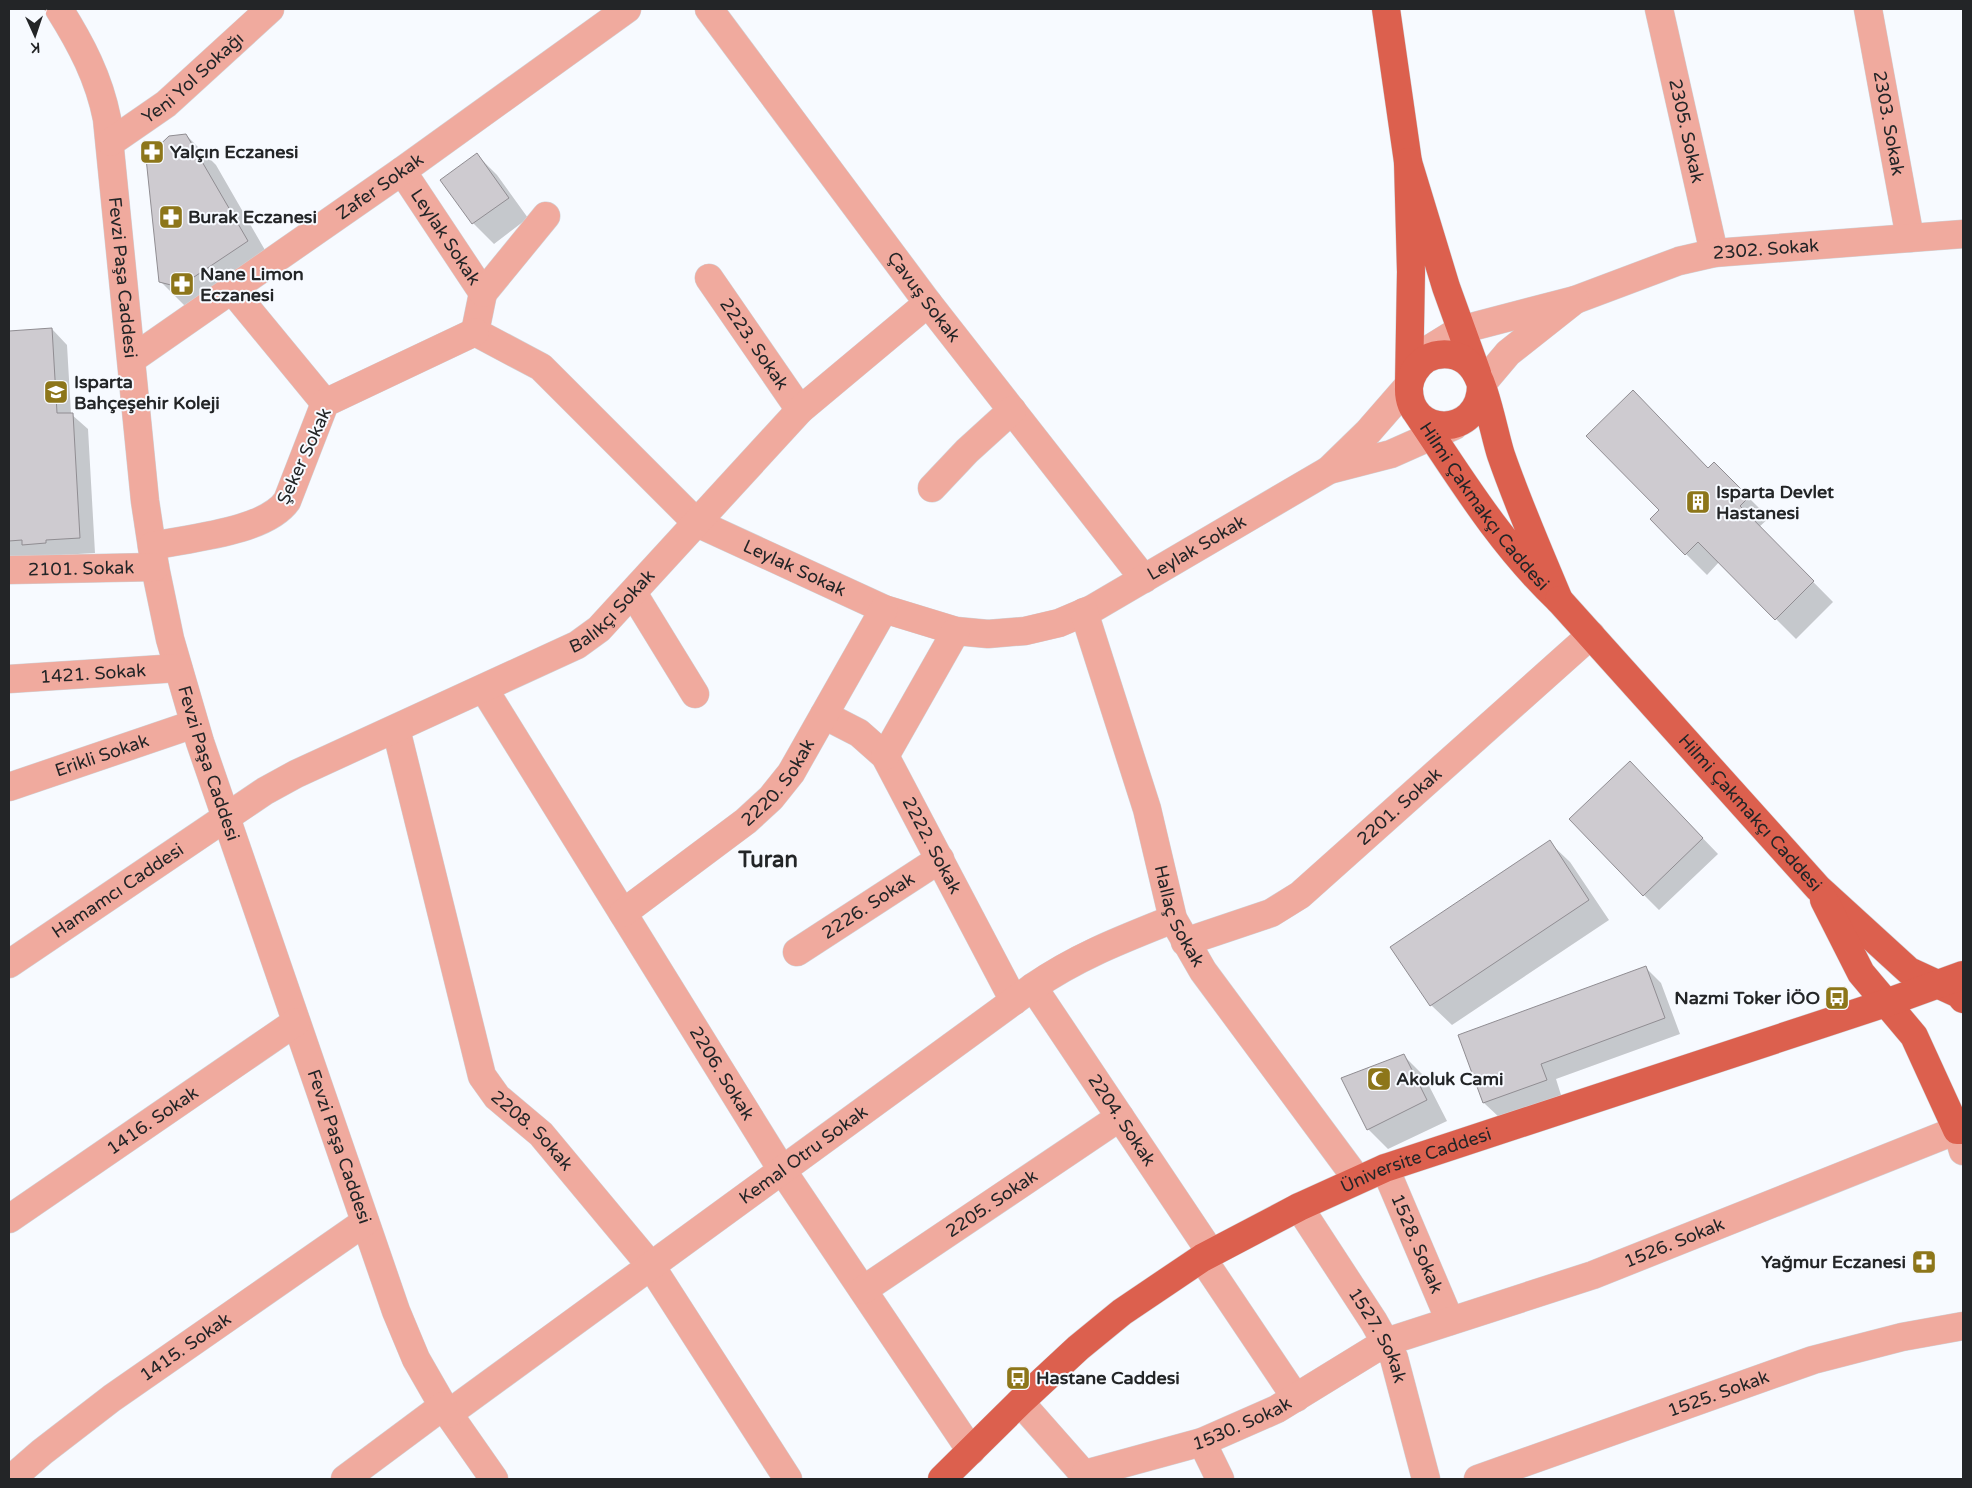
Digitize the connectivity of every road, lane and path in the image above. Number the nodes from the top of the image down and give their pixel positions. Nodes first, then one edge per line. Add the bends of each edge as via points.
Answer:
1 (59, 9) edge
2 (270, 9) edge
3 (627, 9) edge
4 (709, 9) edge
5 (1386, 9) edge
6 (1660, 9) edge
7 (1868, 9) edge
8 (111, 142) junction
9 (1408, 162) junction
10 (402, 171) junction
11 (546, 216) dead end
12 (1963, 234) edge
13 (1910, 238) junction
14 (1714, 253) junction
15 (709, 278) dead end
16 (232, 290) junction
17 (483, 293) junction
18 (1575, 300) junction
19 (928, 304) junction
20 (1460, 330) junction
21 (475, 332) junction
22 (132, 360) junction
23 (1479, 379) junction
24 (1413, 387) junction
25 (325, 403) junction
26 (800, 410) junction
27 (1012, 410) junction
28 (1458, 424) junction
29 (1433, 437) junction
30 (1329, 470) junction
31 (932, 488) dead end
32 (697, 523) junction
33 (153, 556) junction
34 (9, 570) edge
35 (1144, 579) junction
36 (633, 593) junction
37 (1559, 600) junction
38 (884, 609) junction
39 (1084, 612) junction
40 (956, 631) junction
41 (1591, 635) junction
42 (178, 668) junction
43 (9, 679) edge
44 (484, 689) junction
45 (695, 694) dead end
46 (824, 715) junction
47 (194, 724) junction
48 (396, 729) junction
49 (885, 756) junction
50 (9, 787) edge
51 (225, 816) junction
52 (940, 859) junction
53 (1818, 888) junction
54 (623, 913) junction
55 (1179, 931) junction
56 (797, 952) dead end
57 (9, 964) edge
58 (1963, 975) edge
59 (1937, 985) junction
60 (1023, 994) junction
61 (1963, 998) edge
62 (1886, 1003) junction
63 (296, 1022) junction
64 (1120, 1117) junction
65 (1961, 1137) edge
66 (1385, 1168) junction
67 (782, 1170) junction
68 (1356, 1179) junction
69 (1299, 1207) junction
70 (9, 1219) edge
71 (365, 1222) junction
72 (1207, 1255) junction
73 (651, 1266) junction
74 (863, 1290) junction
75 (1450, 1321) junction
76 (1963, 1326) edge
77 (1386, 1342) junction
78 (1296, 1398) junction
79 (1020, 1402) junction
80 (446, 1410) junction
81 (1202, 1442) junction
82 (957, 1469) edge
83 (1086, 1477) edge
84 (11, 1479) edge
85 (345, 1479) edge
86 (494, 1479) edge
87 (788, 1479) edge
88 (1220, 1479) edge
89 (1426, 1479) edge
90 (1478, 1479) edge

1 - 8 street, Fevzi Paşa Caddesi via 96,76
2 - 8 street, Yeni Yol Sokağı via 171,99
3 - 10 street, Zafer Sokak
4 - 19 street, Çavuş Sokak
5 - 9 main road, Hilmi Çakmakçı Caddesi
6 - 14 street, 2305. Sokak
7 - 13 street, 2303. Sokak
8 - 22 street, Fevzi Paşa Caddesi
9 - 20 main road, Hilmi Çakmakçı Caddesi
9 - 24 main road, Hilmi Çakmakçı Caddesi
10 - 16 street, Zafer Sokak
10 - 17 street, Leylak Sokak
11 - 17 street
12 - 13 street, 2302. Sokak
13 - 14 street, 2302. Sokak
14 - 18 street, 2302. Sokak via 1679,261
15 - 26 street, 2223. Sokak
16 - 22 street, Zafer Sokak
16 - 25 street
17 - 21 street, Leylak Sokak
18 - 20 street, 2302. Sokak
18 - 23 street, 2302. Sokak
19 - 26 street, Balıkçı Sokak
19 - 27 street, Çavuş Sokak
20 - 23 main road, Hilmi Çakmakçı Caddesi
20 - 24 street, 2302. Sokak via 1431,348
21 - 25 street, Şeker Sokak
21 - 32 street, Leylak Sokak via 541,367
22 - 33 street, Fevzi Paşa Caddesi
23 - 24 main road via 1463,359 1444,354 1425,360
23 - 28 main road via 1481,397 1476,408
23 - 37 main road, Hilmi Çakmakçı Caddesi via 1501,456
24 - 28 main road via 1422,418 1433,424
24 - 29 main road, Hilmi Çakmakçı Caddesi
24 - 30 street, Leylak Sokak
25 - 33 street, Şeker Sokak via 281,510 268,518
26 - 32 street, Balıkçı Sokak
27 - 31 street
27 - 35 street, Çavuş Sokak
28 - 29 street, Leylak Sokak
29 - 30 street, Leylak Sokak via 1391,454
29 - 37 main road, Hilmi Çakmakçı Caddesi via 1503,540
30 - 35 street, Leylak Sokak
32 - 36 street, Balıkçı Sokak
32 - 38 street, Leylak Sokak
33 - 34 street, 2101. Sokak
33 - 42 street, Fevzi Paşa Caddesi
35 - 39 street, Leylak Sokak
36 - 44 street, Balıkçı Sokak via 599,629 578,645
36 - 45 street
37 - 41 main road, Hilmi Çakmakçı Caddesi
38 - 40 street, Leylak Sokak
38 - 46 street, 2220. Sokak
39 - 40 street, Leylak Sokak via 1059,623 1025,631 988,634
39 - 55 street, Hallaç Sokak via 1146,809
40 - 49 street
41 - 53 main road, Hilmi Çakmakçı Caddesi
41 - 55 street, 2201. Sokak via 1300,895 1271,913
42 - 43 street, 1421. Sokak
42 - 47 street, Fevzi Paşa Caddesi
44 - 48 street, Balıkçı Sokak
44 - 54 street, 2206. Sokak
46 - 49 street, 2222. Sokak via 859,733
46 - 54 street, 2220. Sokak via 791,773 771,798 746,821
47 - 50 street, Erikli Sokak
47 - 51 street, Fevzi Paşa Caddesi
48 - 51 street, Balıkçı Sokak via 296,774
48 - 73 street, 2208. Sokak via 482,1076 497,1097 541,1134
49 - 52 street, 2222. Sokak
51 - 57 street, Hamamcı Caddesi
51 - 63 street, Fevzi Paşa Caddesi
52 - 56 street, 2226. Sokak
52 - 60 street, 2222. Sokak
53 - 59 main road, Hilmi Çakmakçı Caddesi via 1909,970
53 - 62 main road via 1861,974
54 - 67 street, 2206. Sokak
55 - 60 street, Kemal Otru Sokak via 1094,951 1064,966
55 - 68 street, Hallaç Sokak via 1203,971
58 - 59 main road, Üniversite Caddesi
59 - 61 main road, Hilmi Çakmakçı Caddesi
59 - 62 main road, Üniversite Caddesi
60 - 64 street, 2204. Sokak
60 - 67 street, Kemal Otru Sokak
62 - 65 main road via 1919,1045
62 - 66 main road, Üniversite Caddesi
63 - 70 street, 1416. Sokak
63 - 71 street, Fevzi Paşa Caddesi
64 - 72 street, 2204. Sokak
64 - 74 street, 2205. Sokak
65 - 75 street, 1526. Sokak via 1593,1276
66 - 68 main road, Üniversite Caddesi
66 - 75 street, 1528. Sokak
67 - 73 street, Kemal Otru Sokak
67 - 74 street, 2206. Sokak
68 - 69 main road, Üniversite Caddesi
69 - 72 main road, Üniversite Caddesi
69 - 77 street, 1527. Sokak
71 - 80 street, Fevzi Paşa Caddesi via 402,1327 416,1359
71 - 84 street, 1415. Sokak via 112,1398
72 - 78 street, 2204. Sokak
72 - 79 main road, Üniversite Caddesi via 1122,1312
73 - 80 street, Kemal Otru Sokak
73 - 87 street, 2208. Sokak
74 - 82 street, 2206. Sokak
75 - 77 street, 1526. Sokak
76 - 90 street, 1525. Sokak via 1813,1360
77 - 78 street, 1530. Sokak
77 - 89 street, 1527. Sokak via 1399,1374
78 - 81 street, 1530. Sokak
79 - 82 main road, Üniversite Caddesi
79 - 83 street
80 - 85 street, Kemal Otru Sokak
80 - 86 street, Fevzi Paşa Caddesi
81 - 83 street, 1530. Sokak
81 - 88 street

